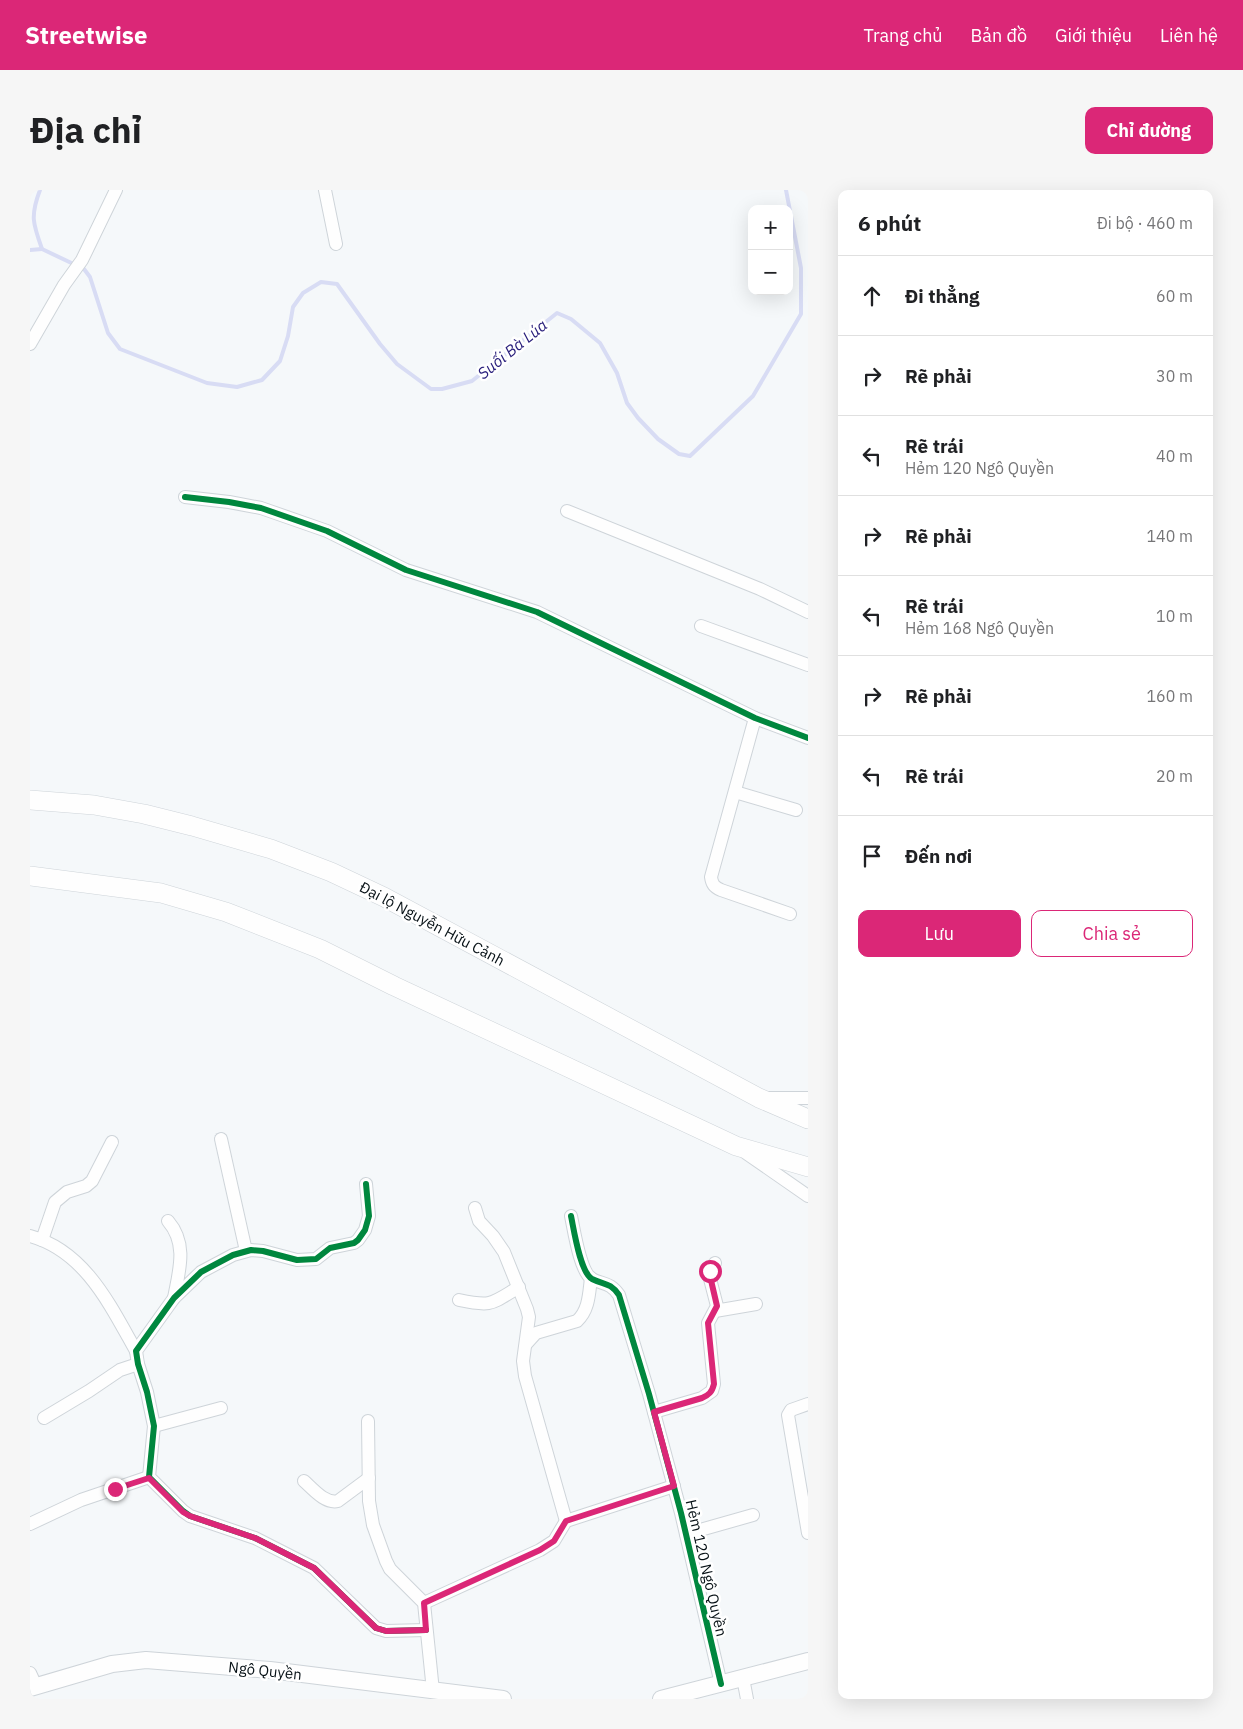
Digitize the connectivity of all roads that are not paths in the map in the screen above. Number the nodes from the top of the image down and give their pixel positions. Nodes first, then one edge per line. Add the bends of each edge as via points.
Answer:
1 (116, 190) edge
2 (325, 190) edge
3 (336, 244) dead end
4 (30, 344) edge
5 (185, 497) dead end
6 (567, 511) dead end
7 (808, 612) edge
8 (701, 626) dead end
9 (808, 665) edge
10 (755, 718) junction
11 (808, 738) edge
12 (735, 792) junction
13 (30, 800) edge
14 (796, 810) dead end
15 (30, 876) edge
16 (790, 914) dead end
17 (759, 1098) junction
18 (808, 1098) edge
19 (808, 1119) edge
20 (221, 1139) dead end
21 (112, 1142) dead end
22 (736, 1146) junction
23 (808, 1167) edge
24 (366, 1184) dead end
25 (808, 1196) edge
26 (475, 1208) dead end
27 (571, 1216) dead end
28 (168, 1221) dead end
29 (36, 1238) edge
30 (246, 1251) junction
31 (715, 1263) dead end
32 (591, 1278) junction
33 (519, 1287) junction
34 (174, 1298) junction
35 (459, 1300) dead end
36 (756, 1304) dead end
37 (715, 1311) junction
38 (526, 1344) junction
39 (136, 1351) junction
40 (138, 1364) junction
41 (808, 1404) edge
42 (221, 1408) dead end
43 (654, 1412) junction
44 (44, 1418) dead end
45 (368, 1420) dead end
46 (154, 1426) junction
47 (149, 1478) junction
48 (369, 1478) junction
49 (304, 1481) dead end
50 (674, 1486) junction
51 (753, 1515) dead end
52 (566, 1521) junction
53 (30, 1524) edge
54 (808, 1533) edge
55 (686, 1534) junction
56 (424, 1603) junction
57 (426, 1630) junction
58 (808, 1661) edge
59 (743, 1678) junction
60 (32, 1682) edge
61 (721, 1684) junction
62 (433, 1691) junction
63 (410, 1694) edge
64 (464, 1697) edge
65 (502, 1699) edge
66 (661, 1699) edge
67 (747, 1699) edge

1 - 4 street via 82,260
2 - 3 street
5 - 10 street via 261,508 327,531 406,570 537,612
6 - 7 street via 760,589
8 - 9 street
10 - 11 street
10 - 12 street
12 - 14 street
12 - 16 street via 711,882 721,890
13 - 17 main road, Đại lộ Nguyễn Hữu Cảnh via 94,805 144,814 271,849 331,872 384,897
15 - 22 main road via 161,893 226,912 320,949
17 - 18 street
17 - 19 main road, Đại lộ Nguyễn Hữu Cảnh
20 - 30 street
21 - 29 street via 92,1181 67,1192 55,1202
22 - 23 main road
22 - 25 street
24 - 30 street via 369,1216 365,1230 354,1243 330,1248 316,1259 297,1260 263,1251
26 - 33 street via 479,1221 504,1252
27 - 32 street via 579,1253
28 - 34 street via 176,1233 182,1255
29 - 39 street via 65,1252 81,1266 103,1294
30 - 34 street via 201,1272
31 - 37 street via 710,1276 717,1306
32 - 38 street via 582,1316 577,1321 536,1333
32 - 43 street, Hẻm 120 Ngô Quyền via 608,1284 619,1295
33 - 35 street via 489,1304
33 - 38 street via 529,1317
34 - 39 street
36 - 37 street
37 - 43 street via 708,1323 712,1391 702,1398
38 - 52 street via 525,1376
39 - 40 street
40 - 44 street via 120,1370
40 - 46 street
41 - 54 street via 791,1410 788,1415
42 - 46 street
43 - 50 street, Hẻm 120 Ngô Quyền
45 - 48 street
46 - 47 street
47 - 53 street via 81,1500
47 - 57 street via 190,1516 255,1538 314,1568 376,1628 386,1631
48 - 49 street via 334,1502 326,1500
48 - 56 street via 373,1525 386,1561
50 - 52 street
50 - 55 street, Hẻm 120 Ngô Quyền
51 - 55 street
52 - 56 street via 554,1541 540,1550
55 - 61 street, Hẻm 120 Ngô Quyền
56 - 57 street
57 - 62 street
58 - 59 street
59 - 61 street
59 - 67 street
60 - 63 street, Ngô Quyền via 112,1664 146,1660 270,1670
61 - 66 street
62 - 63 street, Ngô Quyền
62 - 64 street, Ngô Quyền
64 - 65 street, Ngô Quyền

